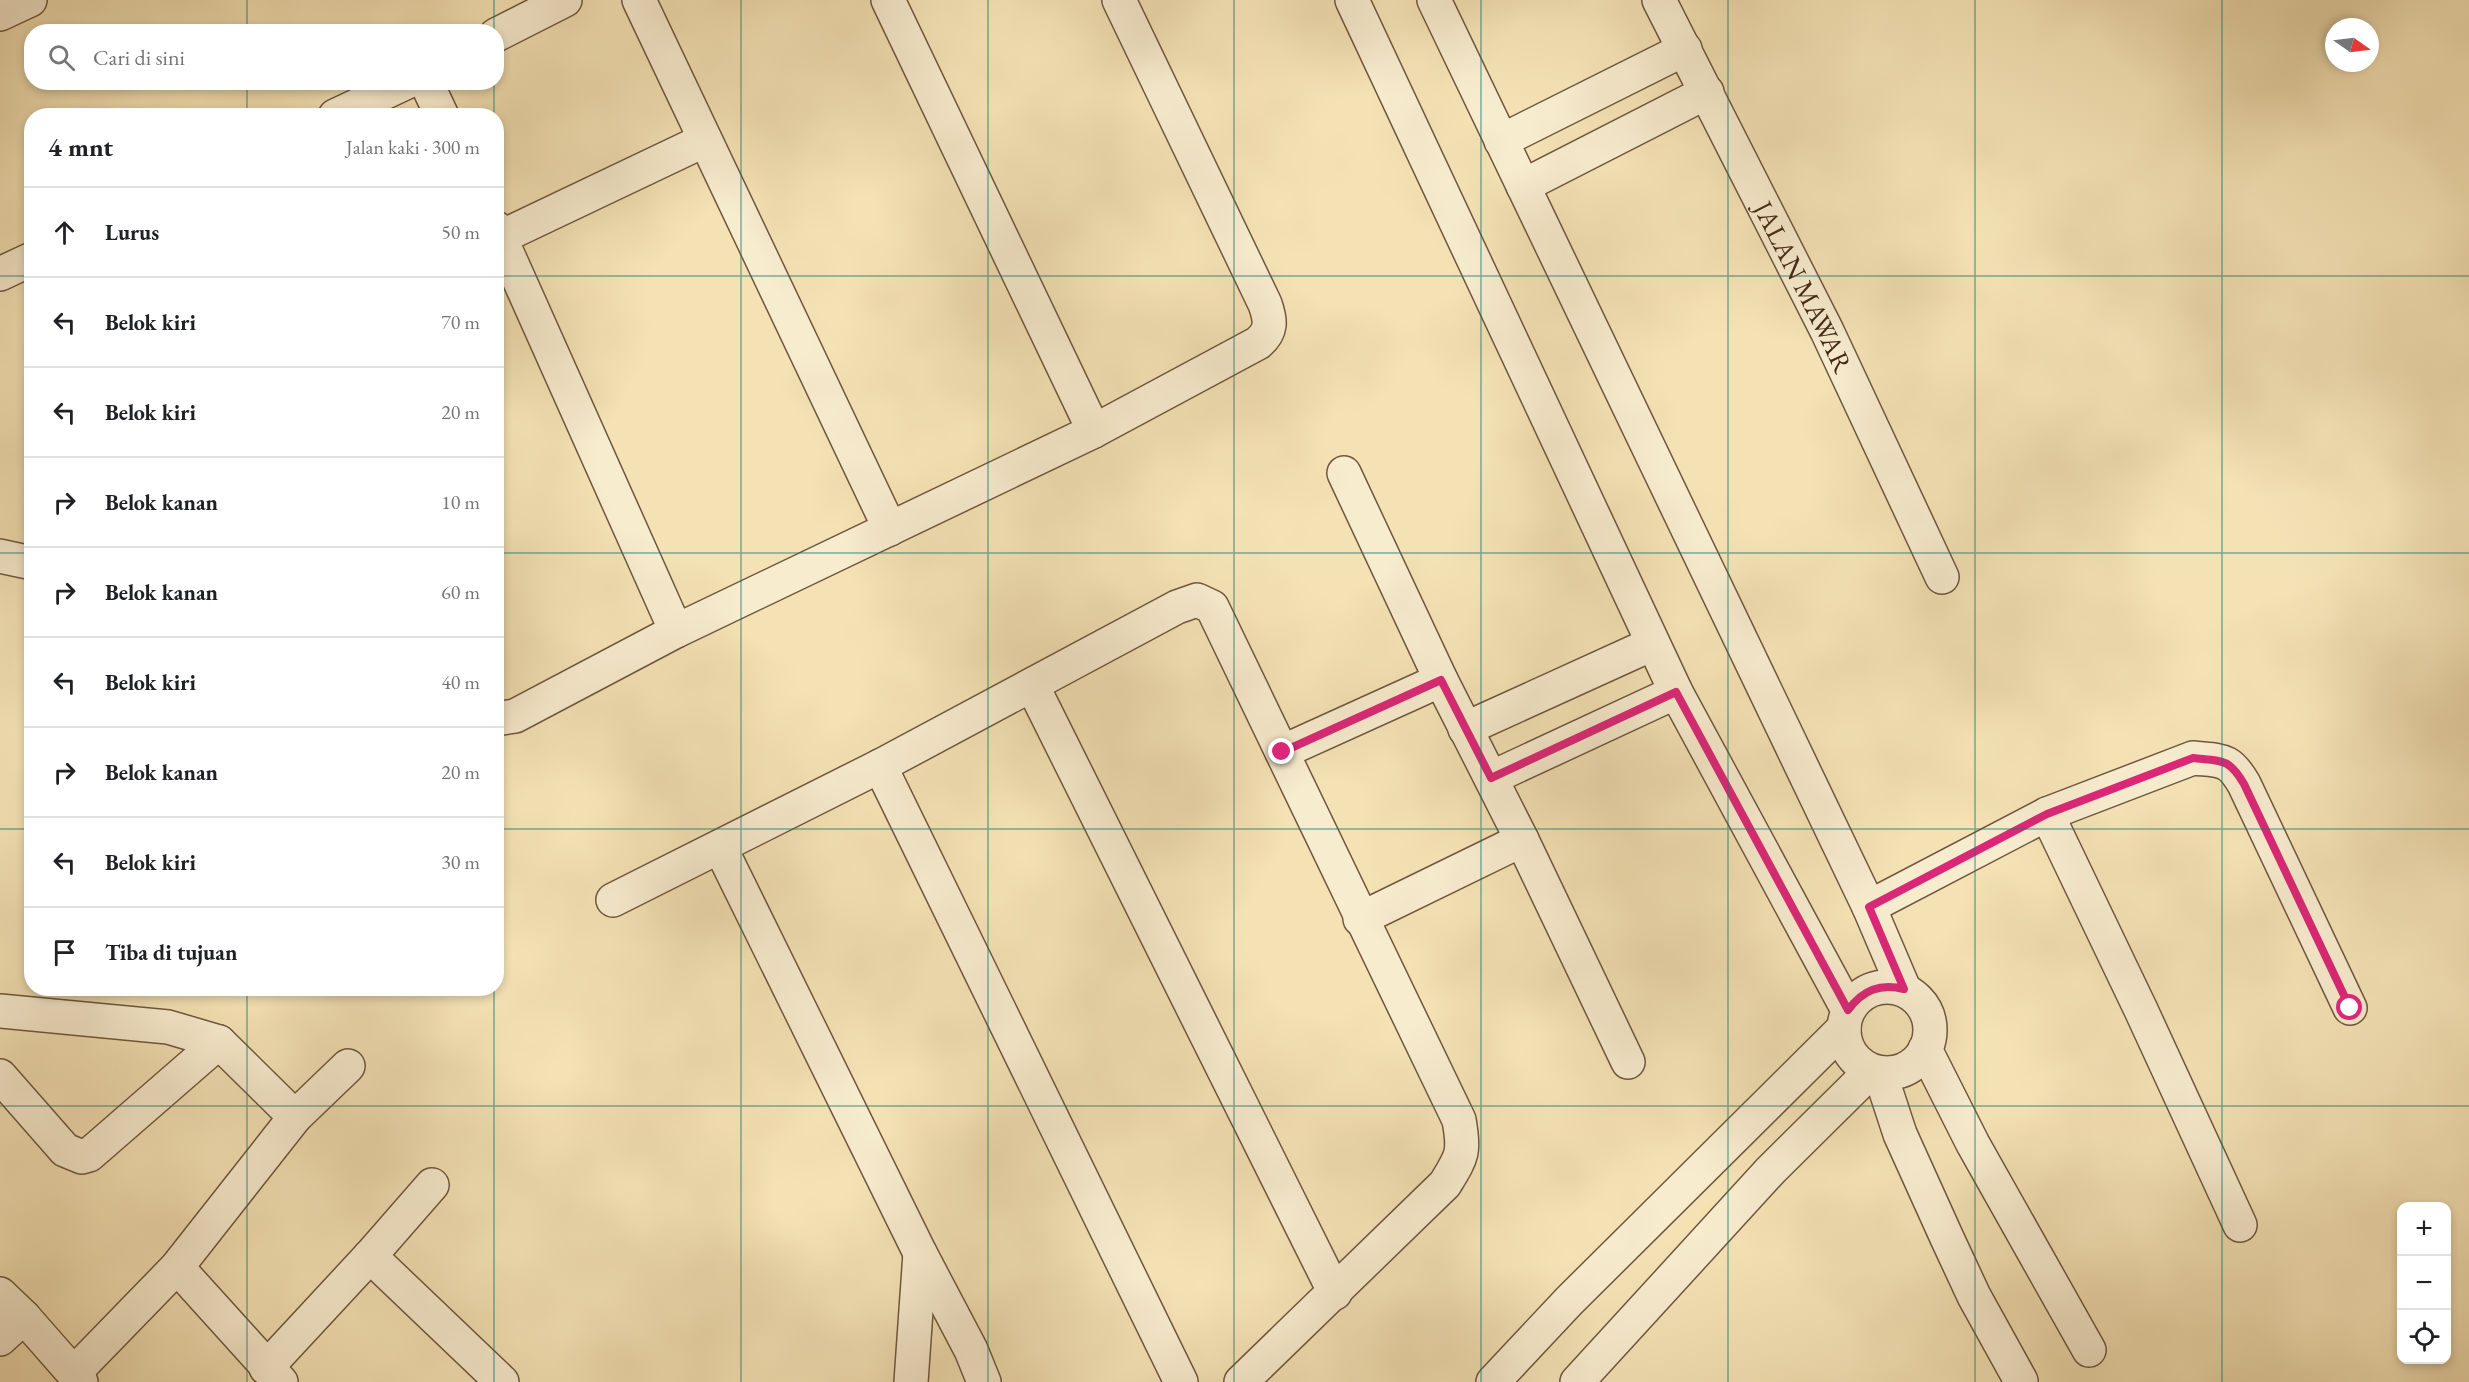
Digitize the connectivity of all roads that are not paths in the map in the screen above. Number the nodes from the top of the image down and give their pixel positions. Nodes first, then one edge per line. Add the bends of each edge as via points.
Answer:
1 (30, 0) edge
2 (565, 0) edge
3 (639, 0) edge
4 (888, 0) edge
5 (1119, 0) edge
6 (1352, 0) edge
7 (1434, 0) edge
8 (1665, 2) edge
9 (0, 14) edge
10 (507, 20) edge
11 (1685, 49) junction
12 (390, 90) edge
13 (430, 90) edge
14 (1707, 92) junction
15 (352, 108) edge
16 (438, 108) edge
17 (705, 140) junction
18 (1501, 141) junction
19 (1523, 186) junction
20 (504, 231) edge
21 (504, 244) edge
22 (24, 263) edge
23 (0, 274) edge
24 (1094, 431) junction
25 (1344, 473) dead end
26 (890, 529) junction
27 (0, 556) edge
28 (24, 561) edge
29 (1942, 577) dead end
30 (676, 631) junction
31 (1652, 644) junction
32 (1441, 680) junction
33 (1032, 685) junction
34 (1676, 692) junction
35 (504, 718) edge
36 (1465, 729) junction
37 (1282, 752) junction
38 (880, 766) junction
39 (1491, 778) junction
40 (2047, 814) junction
41 (1522, 840) junction
42 (720, 847) junction
43 (613, 900) dead end
44 (1869, 907) junction
45 (1360, 919) junction
46 (1904, 989) junction
47 (2350, 1008) dead end
48 (0, 1011) edge
49 (1846, 1019) junction
50 (219, 1042) junction
51 (1925, 1049) junction
52 (1628, 1062) dead end
53 (348, 1066) dead end
54 (1876, 1072) junction
55 (0, 1076) edge
56 (295, 1117) junction
57 (432, 1185) dead end
58 (2240, 1225) dead end
59 (920, 1253) junction
60 (370, 1256) junction
61 (177, 1267) junction
62 (1335, 1293) junction
63 (0, 1294) edge
64 (24, 1317) junction
65 (0, 1340) edge
66 (2089, 1350) dead end
67 (273, 1375) edge
68 (78, 1378) edge
69 (2021, 1381) edge
70 (502, 1382) edge
71 (910, 1382) edge
72 (984, 1382) edge
73 (1181, 1382) edge
74 (1241, 1382) edge
75 (1493, 1382) edge
76 (1577, 1382) edge

1 - 9 street
2 - 10 street
3 - 17 street
4 - 24 street
5 - 24 street via 1265,304 1270,327 1258,343
6 - 31 street
7 - 18 street
8 - 11 street, JALAN MAWAR
11 - 14 street, JALAN MAWAR
11 - 18 street
12 - 15 street
13 - 16 street
14 - 19 street
14 - 29 street, JALAN MAWAR via 1827,331
17 - 20 street
17 - 26 street
18 - 19 street
19 - 44 street
21 - 30 street
22 - 23 street
24 - 26 street
25 - 32 street
26 - 30 street
27 - 28 street
30 - 35 street via 515,716
31 - 34 street
31 - 36 street
32 - 36 street
32 - 37 street
33 - 37 street via 1197,600 1212,608
33 - 38 street
33 - 62 street
34 - 39 street
34 - 49 street
36 - 39 street
37 - 45 street
38 - 42 street
38 - 73 street
39 - 41 street
40 - 44 street
40 - 47 street via 2193,758 2218,760 2234,767
40 - 58 street
41 - 45 street
41 - 52 street
42 - 43 street
42 - 59 street
44 - 46 street
45 - 62 street via 1459,1120 1462,1156 1445,1184
46 - 49 street via 1872,988 1862,994
46 - 51 street via 1914,995 1928,1014 1929,1038
48 - 50 street via 168,1027
49 - 54 street via 1845,1042 1851,1054
49 - 75 street
50 - 55 street via 82,1157 65,1150
50 - 56 street
51 - 54 street via 1914,1064 1898,1072
51 - 66 street via 1973,1144
53 - 56 street
54 - 69 street via 1974,1296
54 - 76 street via 1771,1170
56 - 61 street
57 - 60 street
59 - 71 street
59 - 72 street
60 - 67 street
60 - 70 street
61 - 67 street
61 - 68 street
62 - 74 street
63 - 64 street
64 - 65 street
64 - 68 street

